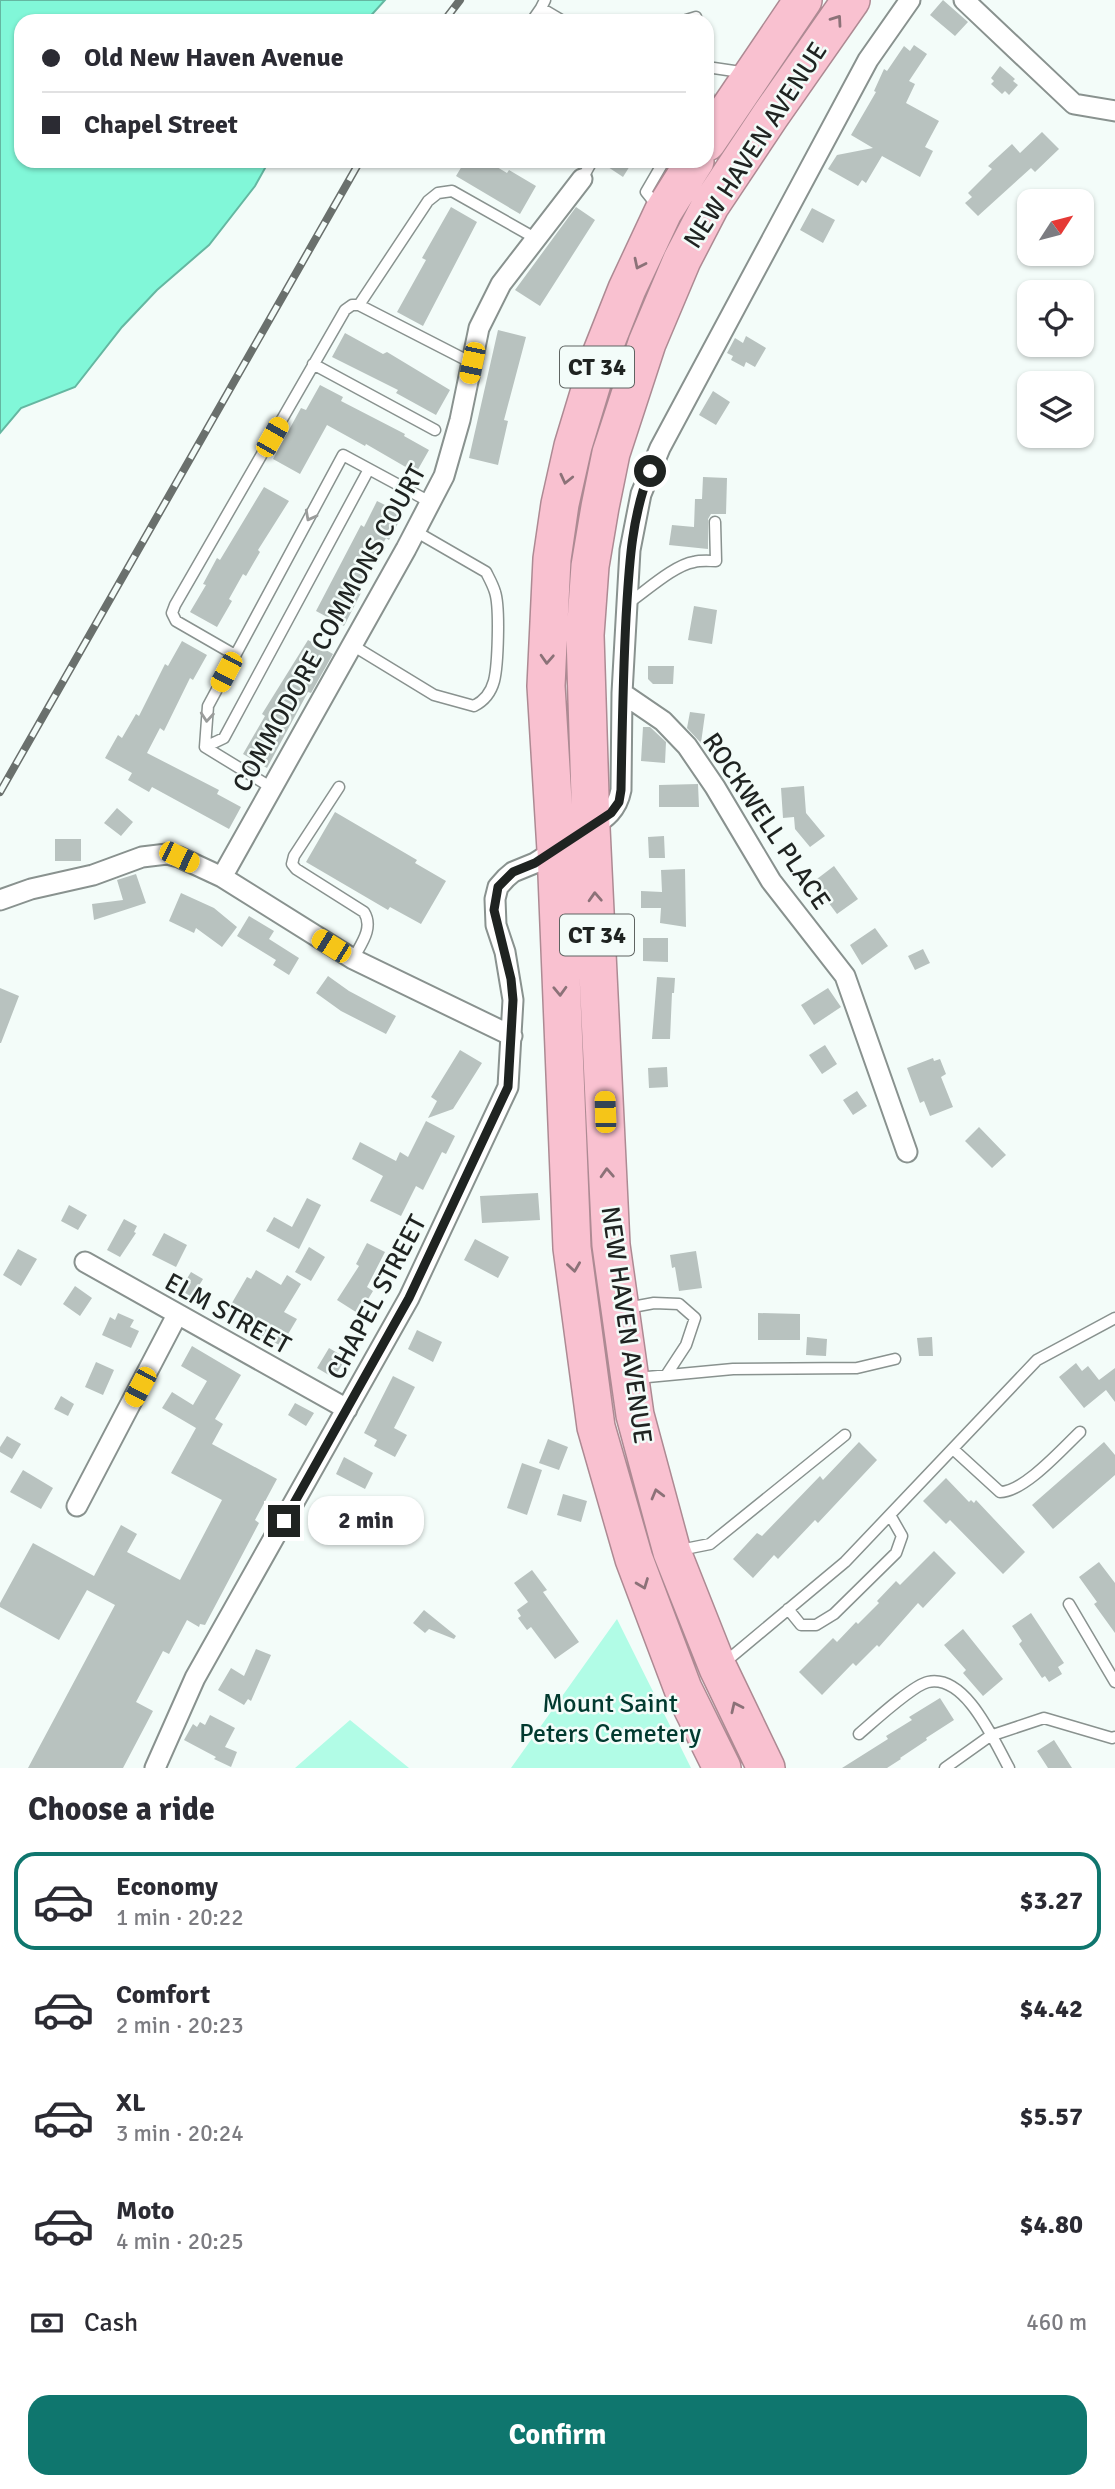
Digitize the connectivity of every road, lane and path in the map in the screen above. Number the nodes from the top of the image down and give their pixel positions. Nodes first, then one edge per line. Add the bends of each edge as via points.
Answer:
1 (803, 0) edge
2 (851, 0) edge
3 (910, 0) edge
4 (964, 0) edge
5 (714, 68) edge
6 (724, 92) edge
7 (1115, 111) edge
8 (770, 116) junction
9 (714, 120) edge
10 (588, 168) edge
11 (660, 168) edge
12 (691, 168) edge
13 (582, 179) joint
14 (663, 212) junction
15 (535, 238) junction
16 (359, 305) junction
17 (472, 363) junction
18 (313, 365) junction
19 (435, 430) dead end
20 (369, 469) junction
21 (430, 502) junction
22 (715, 522) dead end
23 (415, 531) junction
24 (627, 604) junction
25 (352, 645) junction
26 (235, 655) junction
27 (622, 693) junction
28 (205, 747) junction
29 (339, 786) dead end
30 (272, 788) junction
31 (591, 828) junction
32 (556, 849) junction
33 (222, 877) junction
34 (0, 901) edge
35 (353, 959) junction
36 (512, 1036) junction
37 (907, 1152) dead end
38 (85, 1262) dead end
39 (620, 1309) junction
40 (177, 1315) junction
41 (1115, 1318) edge
42 (895, 1359) dead end
43 (667, 1374) junction
44 (630, 1378) junction
45 (347, 1409) junction
46 (1080, 1432) dead end
47 (845, 1434) dead end
48 (953, 1449) junction
49 (77, 1506) dead end
50 (890, 1515) junction
51 (672, 1551) junction
52 (1069, 1604) dead end
53 (788, 1609) junction
54 (718, 1668) junction
55 (1115, 1682) edge
56 (859, 1734) dead end
57 (990, 1736) junction
58 (1115, 1737) edge
59 (155, 1768) edge
60 (722, 1768) edge
61 (766, 1768) edge
62 (945, 1768) edge
63 (1009, 1768) edge

1 - 6 highway, NEW HAVEN AVENUE
8 -> 2 highway, NEW HAVEN AVENUE / CT 34
3 - 24 street, CHAPEL STREET via 868,60 660,448 641,494 630,550
4 - 7 street via 1074,104
5 - 6 lane via 734,71
6 - 8 highway
6 - 9 highway, NEW HAVEN AVENUE
8 - 31 highway, NEW HAVEN AVENUE / CT 34 via 710,206 682,260 647,343 611,453 590,566 585,635
10 - 13 lane
11 - 14 lane via 646,192
12 - 14 highway, NEW HAVEN AVENUE / CT 34
13 - 15 street, COMMODORE COMMONS COURT
14 -> 32 highway, NEW HAVEN AVENUE / CT 34 via 600,356 560,504 552,559 546,686
15 - 16 lane via 452,191 438,193 428,201
15 - 17 street, COMMODORE COMMONS COURT via 501,284 479,328
16 - 17 lane
16 - 18 lane via 345,310
17 - 21 street, COMMODORE COMMONS COURT via 444,476
18 - 19 lane
18 - 26 lane via 172,613 176,621
20 - 21 lane
20 -> 26 lane via 342,456
20 - 28 lane via 224,737
21 - 23 street, COMMODORE COMMONS COURT
22 - 24 lane via 716,561 675,568
23 - 25 street, COMMODORE COMMONS COURT
23 - 25 lane via 486,572 490,579 498,619 494,681 483,701 474,706 434,695
24 - 27 street, CHAPEL STREET
25 - 30 street, COMMODORE COMMONS COURT
26 -> 28 lane via 208,706
27 - 31 street, CHAPEL STREET via 619,802
27 - 37 street, ROCKWELL PLACE via 663,721 687,746 771,881 845,976
28 - 30 lane
29 - 35 lane via 292,864 368,916 368,929
30 - 33 street, COMMODORE COMMONS COURT
31 - 32 street, CHAPEL STREET
39 -> 31 highway, NEW HAVEN AVENUE / CT 34 via 611,1245
32 - 36 street, CHAPEL STREET via 513,872 498,887 495,898 496,925 511,979
32 -> 60 highway, NEW HAVEN AVENUE / CT 34 via 572,1248 596,1427 634,1559 683,1689
33 - 34 street via 179,857 155,854
33 - 35 street
35 - 36 street
36 - 45 street, CHAPEL STREET via 508,1087 409,1298
38 - 40 street, ELM STREET
39 - 43 lane via 679,1304 695,1318 686,1345
39 - 44 highway, NEW HAVEN AVENUE / CT 34
40 - 45 street, ELM STREET
40 - 49 street
41 - 48 lane via 1037,1360
42 - 43 lane via 857,1368
43 - 44 lane
51 -> 44 highway, NEW HAVEN AVENUE / CT 34 via 635,1415
45 - 59 street, CHAPEL STREET via 195,1678
46 - 48 lane via 1024,1483 1006,1492 1000,1492
47 - 51 lane via 710,1544
48 - 50 lane
50 - 53 lane via 845,1562
50 - 53 lane via 902,1536 896,1553 834,1615 816,1625 801,1625
51 - 54 highway, NEW HAVEN AVENUE / CT 34
52 - 55 lane
53 - 54 lane
61 -> 54 highway, NEW HAVEN AVENUE / CT 34
56 - 57 lane via 926,1682 941,1681 968,1700
57 - 58 lane via 1044,1718
57 - 62 lane
57 - 63 lane

